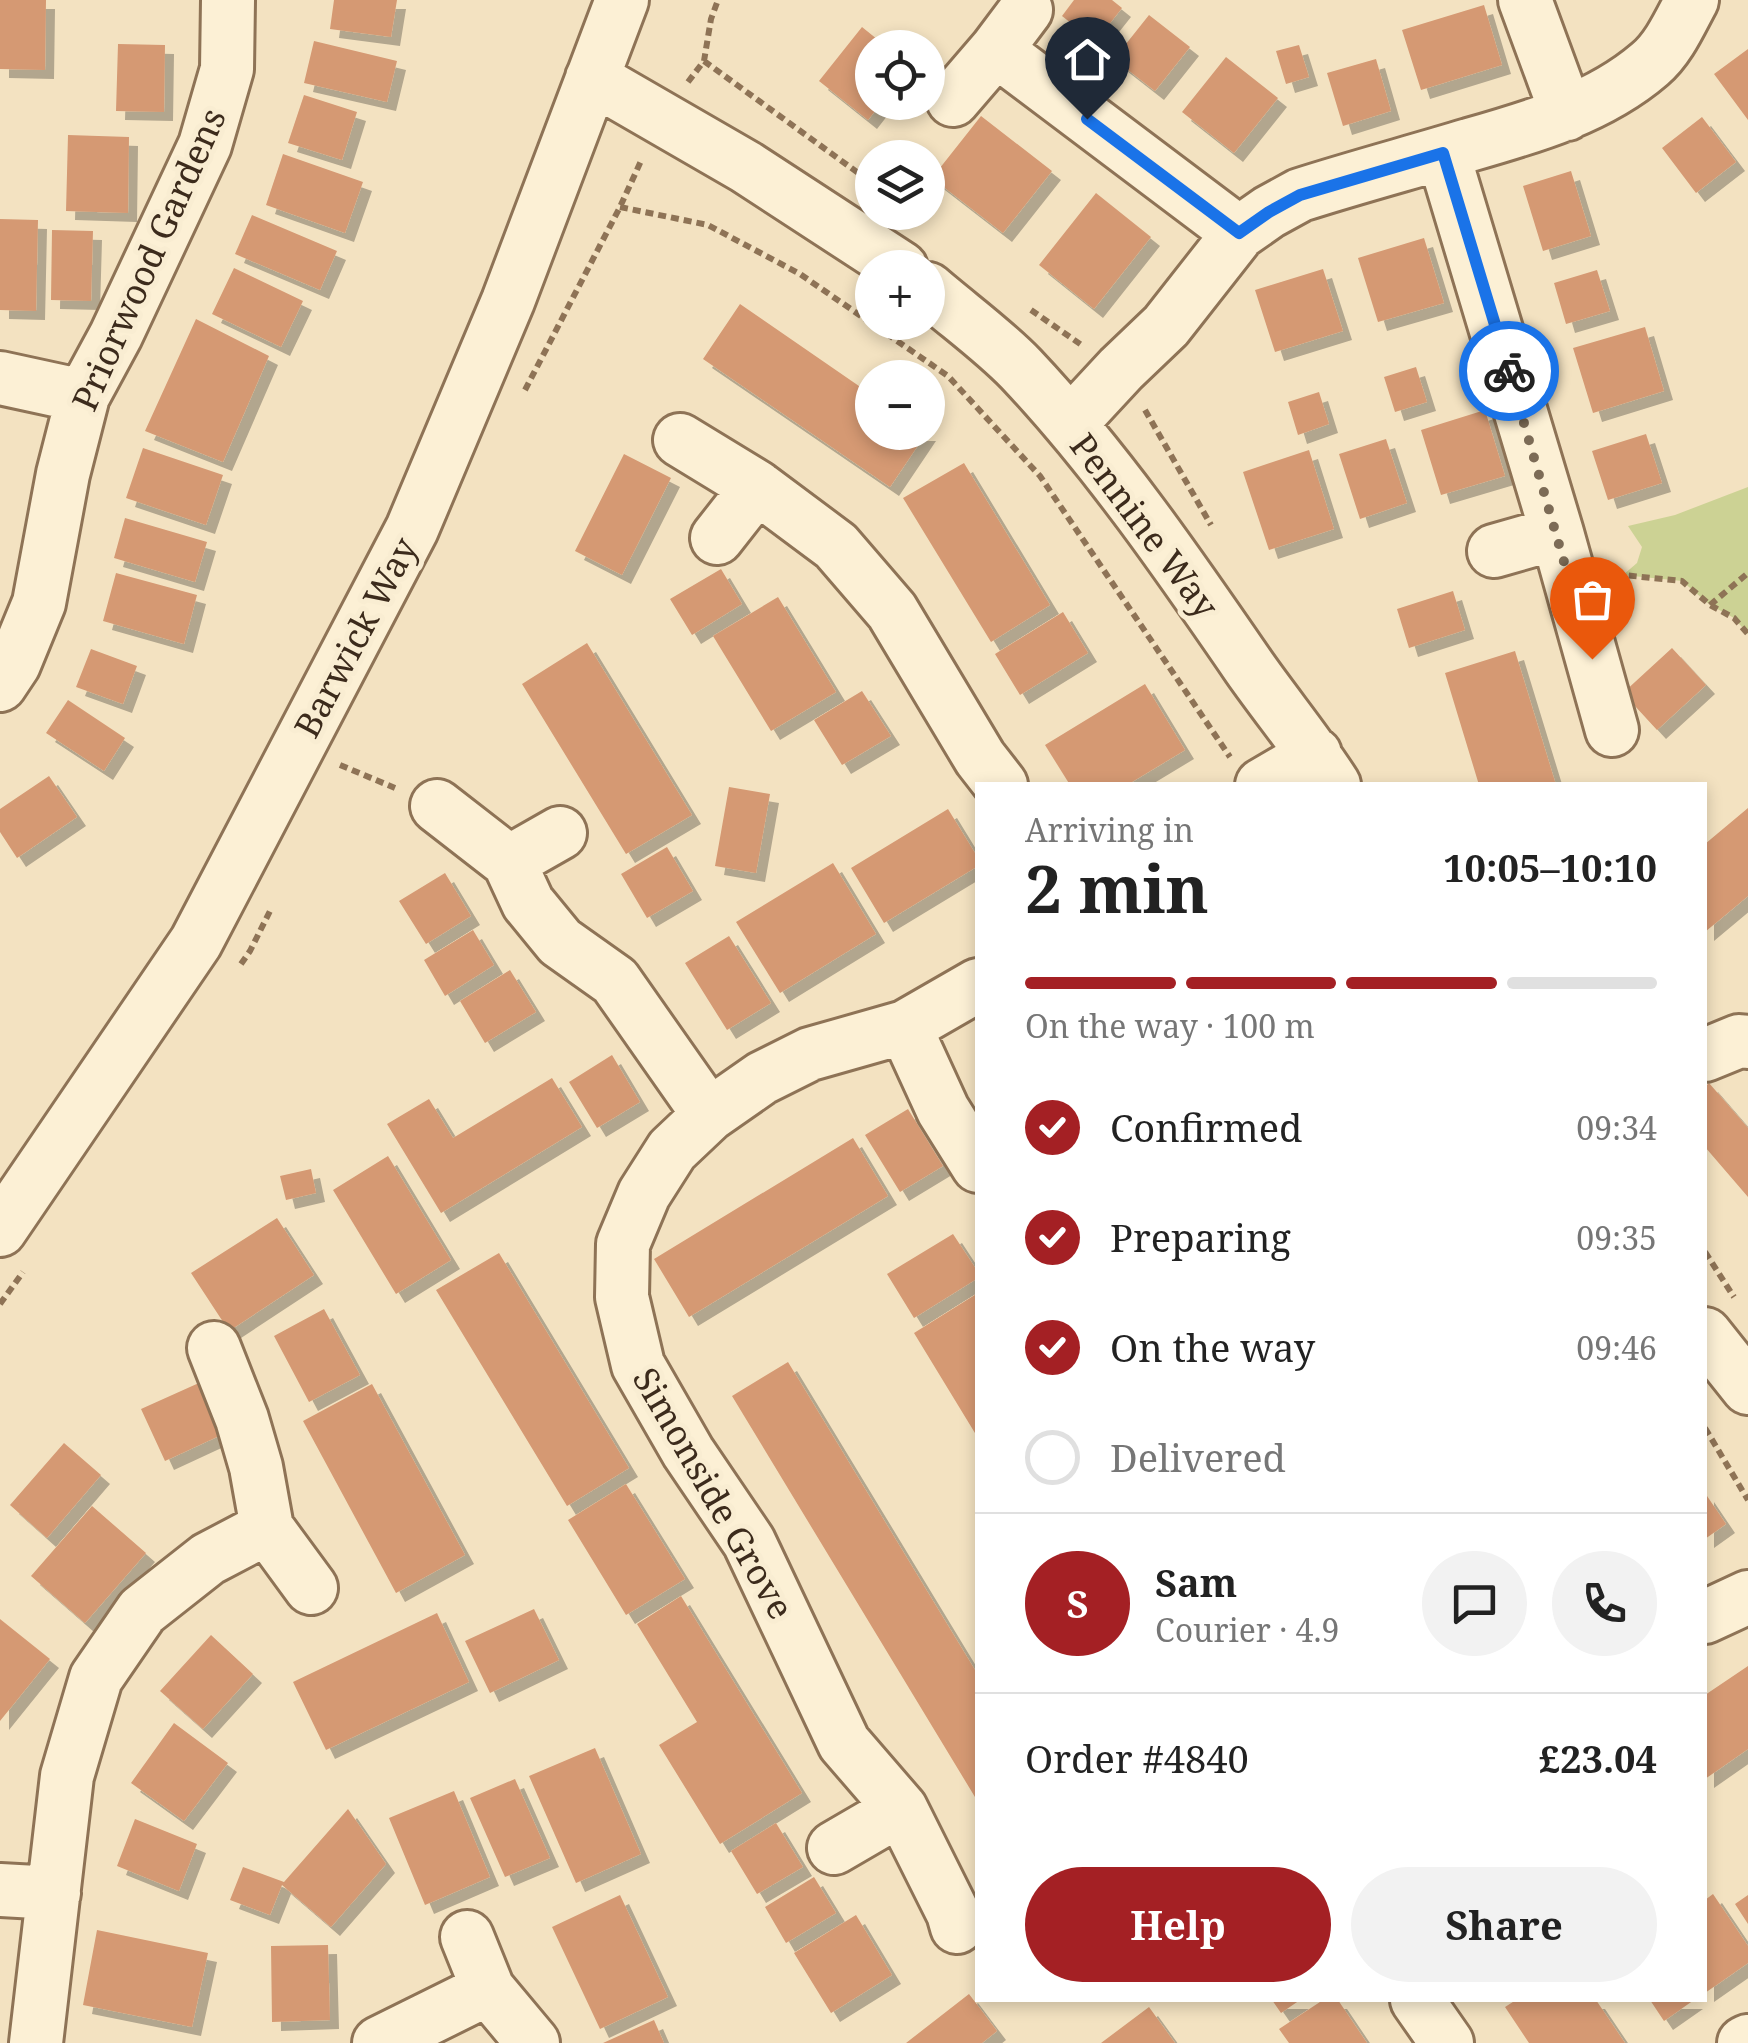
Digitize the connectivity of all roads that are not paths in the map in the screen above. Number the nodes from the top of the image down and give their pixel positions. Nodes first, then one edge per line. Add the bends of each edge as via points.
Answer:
1 (228, 0) edge
2 (622, 0) edge
3 (1524, 0) edge
4 (1692, 0) edge
5 (592, 78) junction
6 (953, 100) dead end
7 (1567, 114) junction
8 (1443, 153) junction
9 (1239, 233) junction
10 (873, 250) edge
11 (945, 304) edge
12 (0, 378) edge
13 (82, 396) junction
14 (1070, 424) junction
15 (680, 440) dead end
16 (758, 487) junction
17 (1557, 534) junction
18 (717, 538) dead end
19 (1494, 551) dead end
20 (0, 685) edge
21 (1612, 730) dead end
22 (1324, 770) edge
23 (1251, 777) edge
24 (999, 782) edge
25 (437, 806) road end
26 (560, 834) dead end
27 (509, 862) junction
28 (975, 987) edge
29 (905, 1027) junction
30 (708, 1115) junction
31 (975, 1161) edge
32 (0, 1230) edge
33 (1721, 1318) edge
34 (214, 1348) dead end
35 (1748, 1388) edge
36 (267, 1528) junction
37 (311, 1588) dead end
38 (1748, 1598) edge
39 (1707, 1616) edge
40 (901, 1809) junction
41 (834, 1848) dead end
42 (0, 1890) edge
43 (54, 1893) junction
44 (957, 1927) dead end
45 (467, 1937) dead end
46 (488, 1989) junction
47 (1418, 2002) edge
48 (36, 2043) edge
49 (379, 2043) edge
50 (532, 2043) edge
51 (1447, 2043) edge

1 - 13 street, Priorwood Gardens via 227,69 205,145
2 - 5 street, Barwick Way
3 - 7 street
4 - 7 street via 1653,62
5 - 10 street
5 - 32 street, Barwick Way via 508,302 412,529 196,942
6 - 9 street via 1011,30
7 - 8 street
8 - 9 street via 1300,195
8 - 17 street
9 - 14 street via 1166,326
11 - 14 street, Pennine Way via 1018,366
12 - 13 street
13 - 20 street, Priorwood Gardens via 39,603
14 - 22 street, Pennine Way
15 - 16 street
16 - 18 street
16 - 24 street via 836,546 892,611
17 - 19 street
17 - 21 street
22 - 23 street
25 - 27 street
26 - 27 street
27 - 30 street via 528,903 560,942 615,980
28 - 29 street, Simonside Grove
29 - 30 street, Simonside Grove via 810,1054
29 - 31 street
30 - 40 street, Simonside Grove via 672,1150 623,1244 622,1297 638,1365 749,1542 844,1743
33 - 35 street
34 - 36 street via 242,1419
36 - 37 street
36 - 43 street via 208,1558 142,1612 96,1678 68,1776
38 - 39 street
40 - 41 street
40 - 44 street, Simonside Grove
42 - 43 street
43 - 48 street
45 - 46 street
46 - 49 street
46 - 50 street
47 - 51 street

